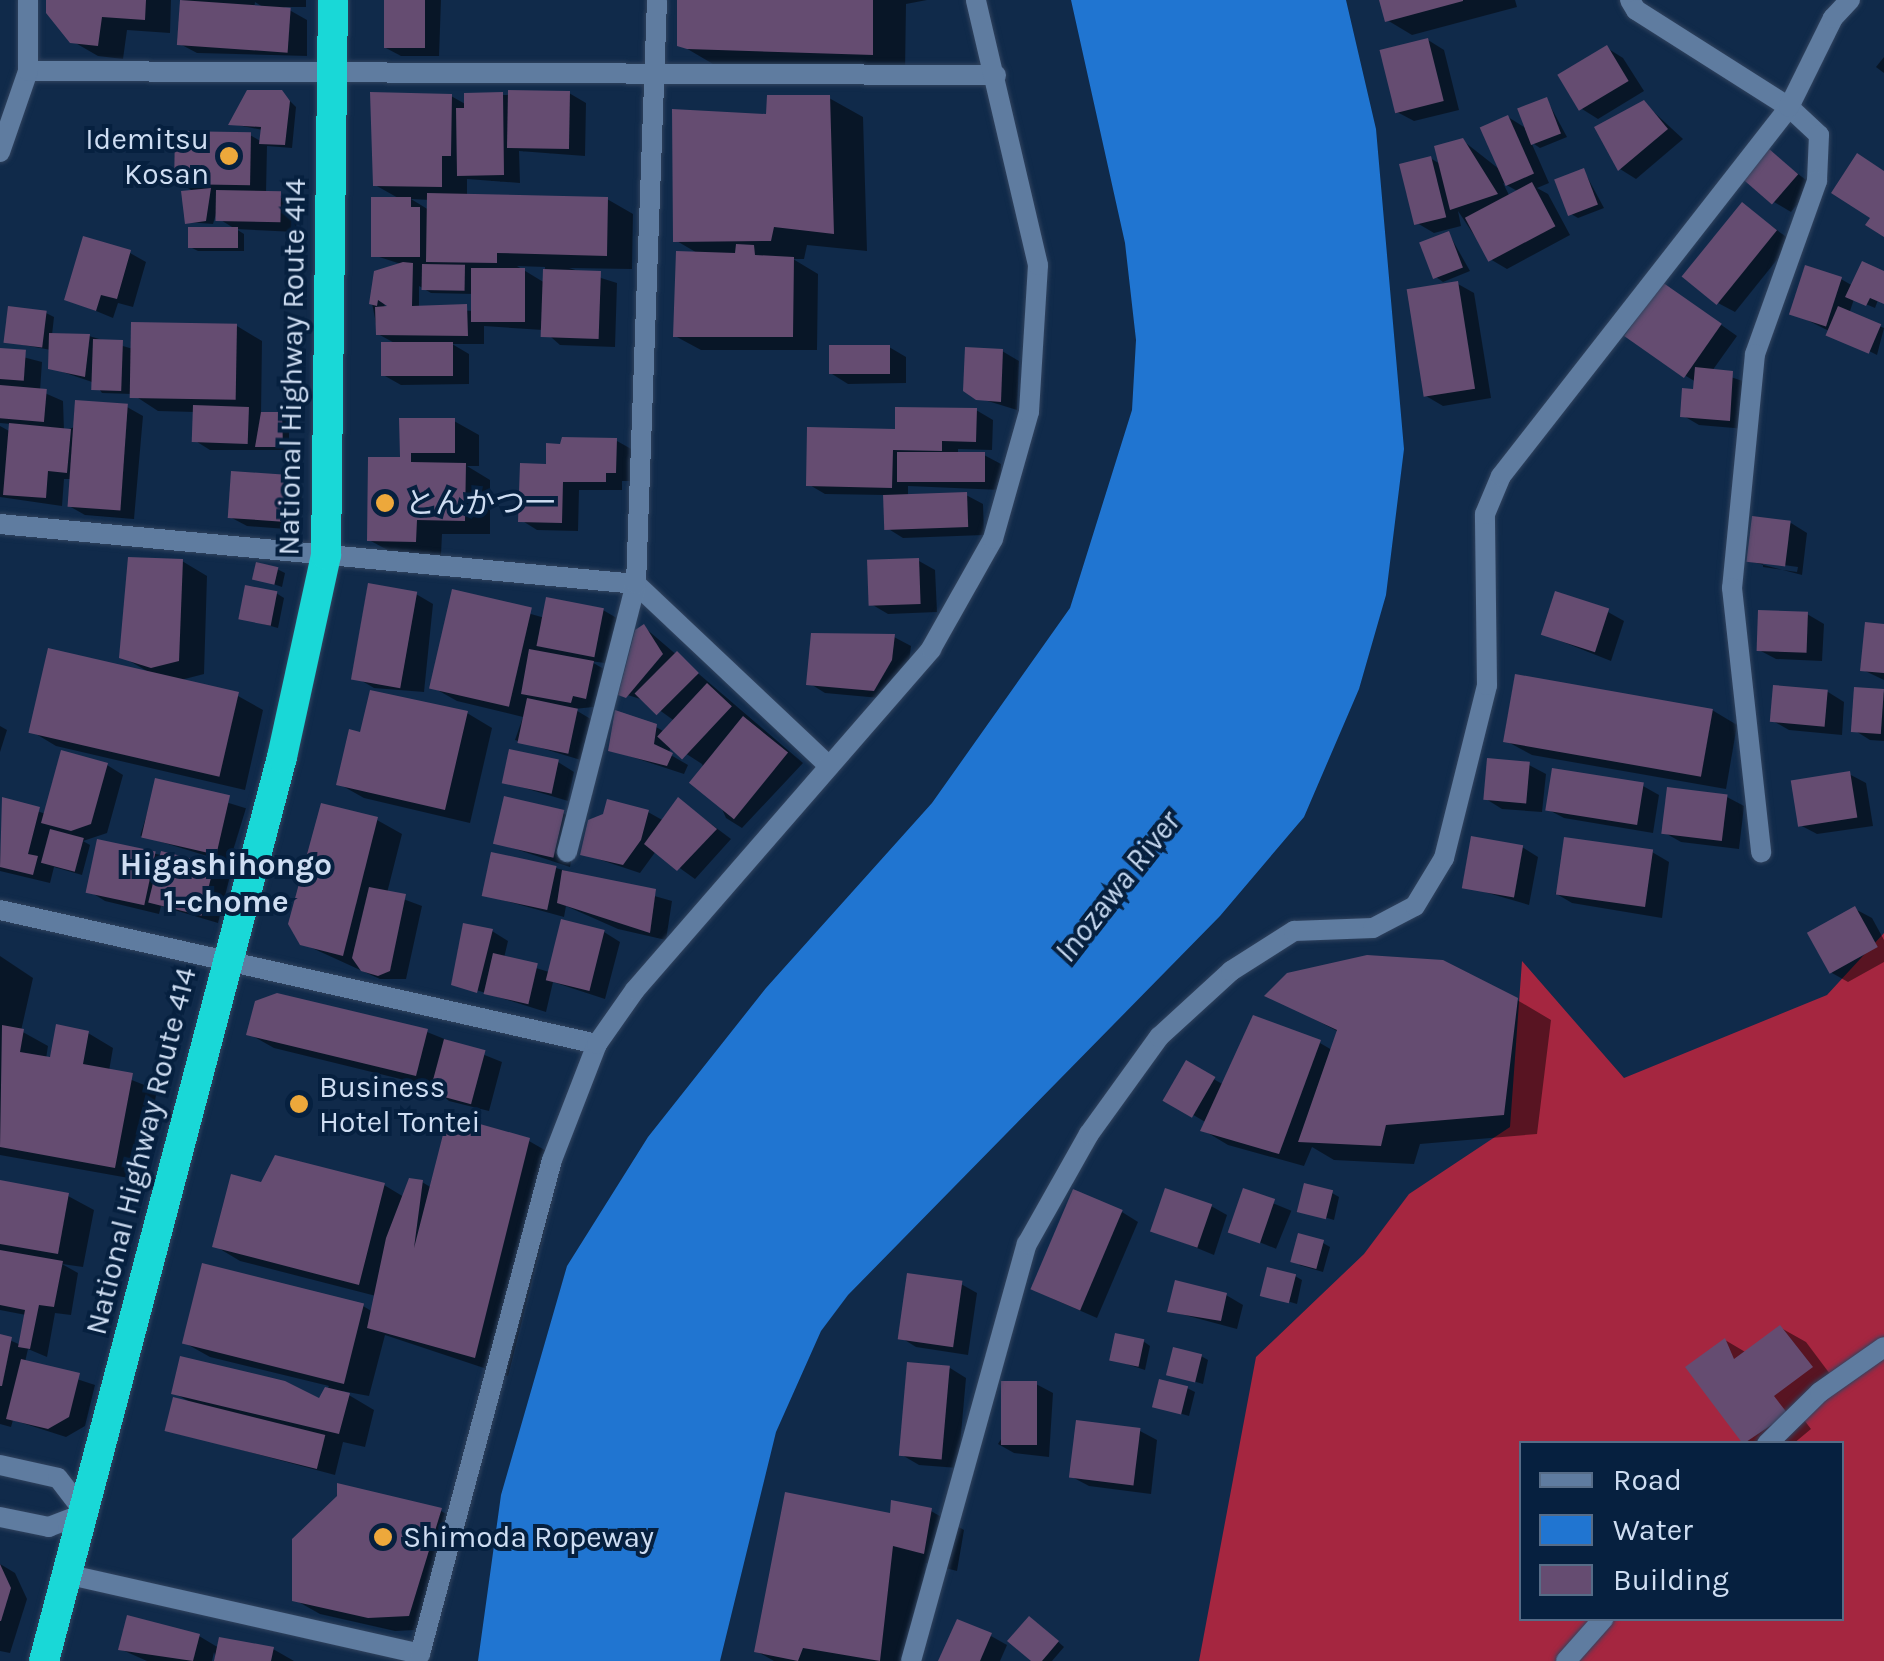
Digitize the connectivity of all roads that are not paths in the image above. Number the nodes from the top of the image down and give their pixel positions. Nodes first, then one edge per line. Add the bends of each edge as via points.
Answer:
1 (28, 0) edge
2 (333, 0) edge
3 (656, 0) edge
4 (976, 0) edge
5 (1630, 0) edge
6 (1850, 0) edge
7 (28, 70) junction
8 (332, 70) junction
9 (658, 75) junction
10 (996, 75) junction
11 (1788, 107) junction
12 (0, 152) edge
13 (0, 524) edge
14 (326, 556) junction
15 (636, 584) junction
16 (828, 764) junction
17 (567, 852) dead end
18 (1761, 852) dead end
19 (0, 910) edge
20 (228, 956) junction
21 (598, 1044) junction
22 (1884, 1348) edge
23 (1770, 1441) edge
24 (0, 1465) edge
25 (85, 1514) junction
26 (0, 1517) edge
27 (70, 1575) junction
28 (1601, 1621) edge
29 (44, 1661) edge
30 (911, 1661) edge
31 (1566, 1661) edge

1 - 7 street
2 - 8 highway, National Highway Route 414
3 - 9 street
4 - 10 street
5 - 11 street
6 - 11 street via 1833,18
7 - 8 street
7 - 12 street
8 - 9 street
8 - 14 highway, National Highway Route 414
9 - 10 street
9 - 15 street
10 - 16 street via 1038,265 1028,412 993,539 931,649
11 - 18 street via 1818,135 1816,181 1755,354 1732,588
11 - 30 street via 1501,476 1484,514 1487,685 1444,858 1415,906 1373,928 1294,931 1232,971 1159,1038 1089,1134 1027,1244
13 - 14 street
14 - 15 street
14 - 20 highway, National Highway Route 414 via 282,758
15 - 16 street
15 - 17 street
16 - 21 street
19 - 20 street
20 - 21 street
20 - 25 highway, National Highway Route 414
21 - 27 street via 552,1160 420,1654
22 - 23 street via 1820,1392
24 - 25 street via 58,1478
25 - 26 street via 49,1527
25 - 27 highway, National Highway Route 414
27 - 29 highway, National Highway Route 414
28 - 31 street

